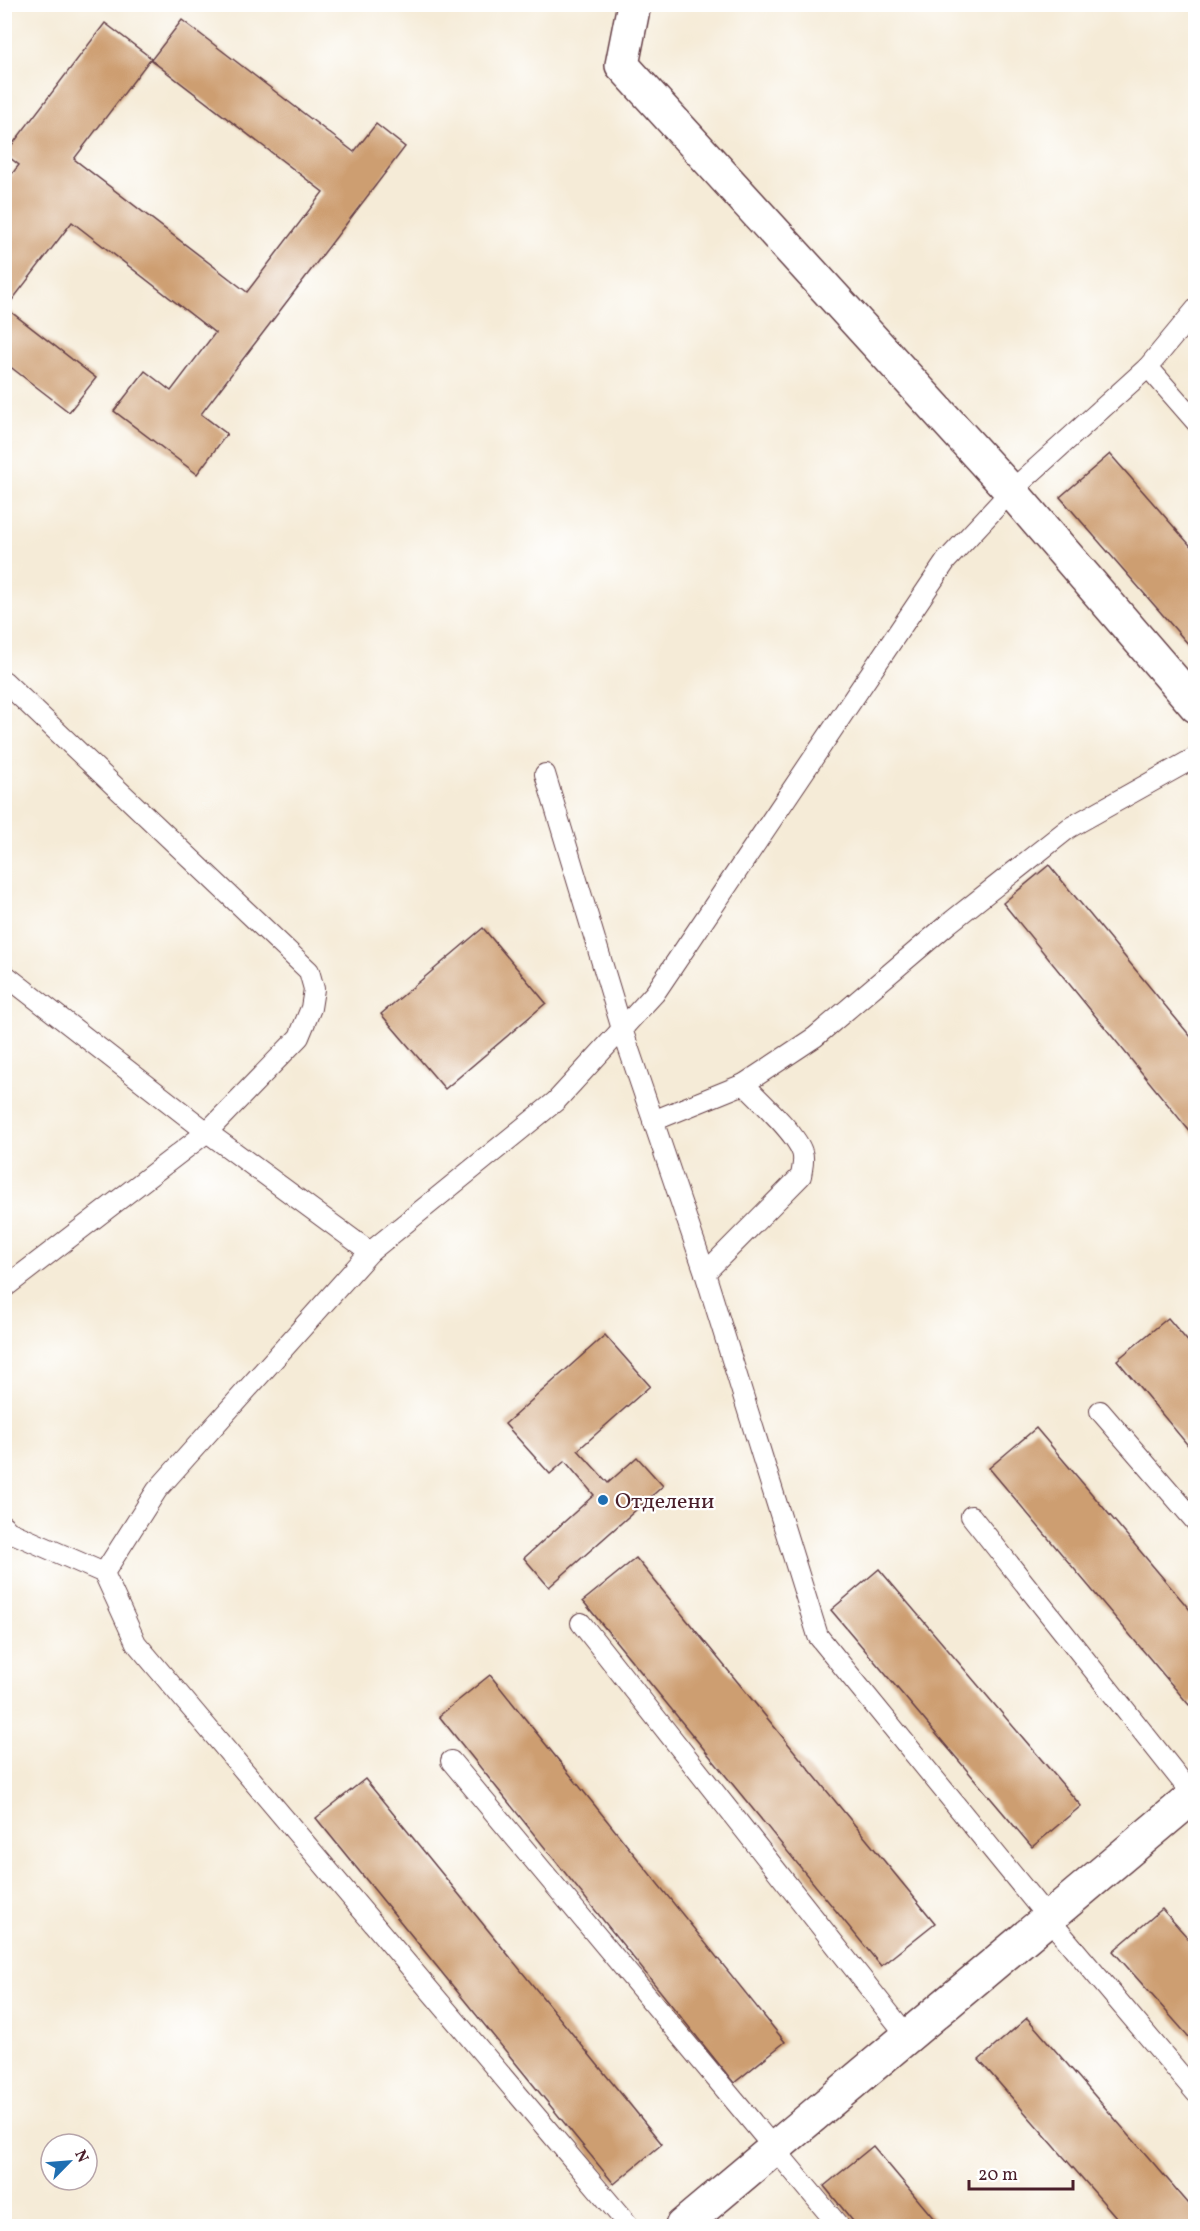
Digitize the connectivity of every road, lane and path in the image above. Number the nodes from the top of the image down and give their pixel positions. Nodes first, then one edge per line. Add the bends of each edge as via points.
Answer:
1 (634, 4) edge
2 (1196, 309) edge
3 (1148, 367) junction
4 (1196, 422) edge
5 (1011, 491) junction
6 (4, 681) edge
7 (1196, 706) edge
8 (1196, 757) edge
9 (544, 774) dead end
10 (4, 974) edge
11 (622, 1029) junction
12 (744, 1084) junction
13 (653, 1121) junction
14 (207, 1132) junction
15 (370, 1252) junction
16 (705, 1273) junction
17 (4, 1288) edge
18 (1100, 1411) dead end
19 (971, 1516) dead end
20 (1196, 1522) edge
21 (4, 1526) edge
22 (104, 1573) junction
23 (582, 1623) dead end
24 (451, 1761) dead end
25 (1195, 1797) edge
26 (1048, 1918) junction
27 (908, 2037) junction
28 (1196, 2093) edge
29 (775, 2149) junction
30 (629, 2226) edge
31 (682, 2226) edge
32 (839, 2226) edge

1 - 5 street via 622,65
2 - 3 lane
3 - 4 lane
3 - 5 lane
5 - 7 street
5 - 11 lane via 946,561 656,993
6 - 14 lane via 309,971 314,989 299,1037
8 - 12 lane via 1069,828 815,1036
9 - 11 lane
10 - 14 lane
11 - 13 lane
11 - 15 lane via 556,1101
12 - 13 lane
12 - 16 lane via 802,1151 801,1176
13 - 16 lane
14 - 15 lane
14 - 17 lane
15 - 22 lane via 157,1490
16 - 26 lane via 818,1636
18 - 20 lane
19 - 25 lane
21 - 22 lane
22 - 30 lane via 136,1644
23 - 27 lane
24 - 29 lane
25 - 26 street
26 - 27 street
26 - 28 lane
27 - 29 street
29 - 31 street
29 - 32 lane

